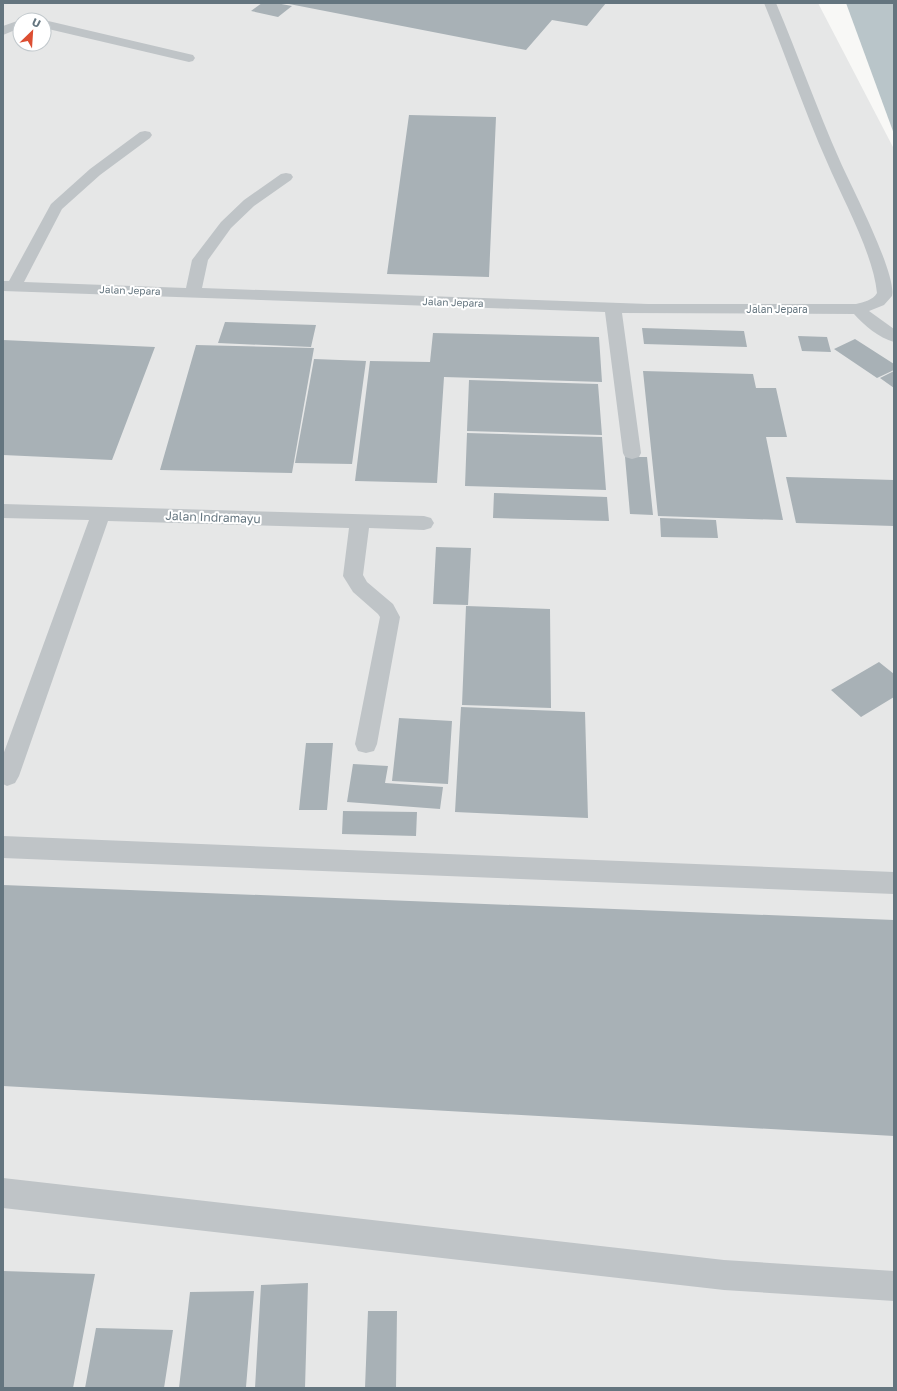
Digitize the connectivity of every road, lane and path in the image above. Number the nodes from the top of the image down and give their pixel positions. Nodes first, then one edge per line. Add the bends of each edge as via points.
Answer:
1 (770, 3) edge
2 (12, 26) edge
3 (52, 26) edge
4 (3, 31) edge
5 (190, 58) dead end
6 (145, 135) dead end
7 (286, 177) dead end
8 (9, 286) edge
9 (193, 292) junction
10 (613, 308) junction
11 (858, 309) junction
12 (894, 337) edge
13 (632, 453) dead end
14 (3, 511) edge
15 (101, 513) junction
16 (360, 521) junction
17 (424, 523) dead end
18 (366, 744) dead end
19 (7, 776) dead end
20 (3, 847) edge
21 (894, 883) edge
22 (3, 1193) edge
23 (894, 1286) edge

1 - 11 lane via 833,161 882,272 886,293 884,297
2 - 4 lane
3 - 5 lane
6 - 8 lane via 95,172 56,207
7 - 9 lane via 249,203 226,225 200,260
8 - 9 lane, Jalan Jepara
9 - 10 lane, Jalan Jepara
10 - 11 lane, Jalan Jepara
10 - 13 lane
11 - 12 lane
14 - 15 lane, Jalan Indramayu
15 - 16 lane, Jalan Indramayu
15 - 19 lane
16 - 17 lane, Jalan Indramayu
16 - 18 lane via 353,576 360,587 386,609 390,617
20 - 21 lane
22 - 23 lane via 724,1275

